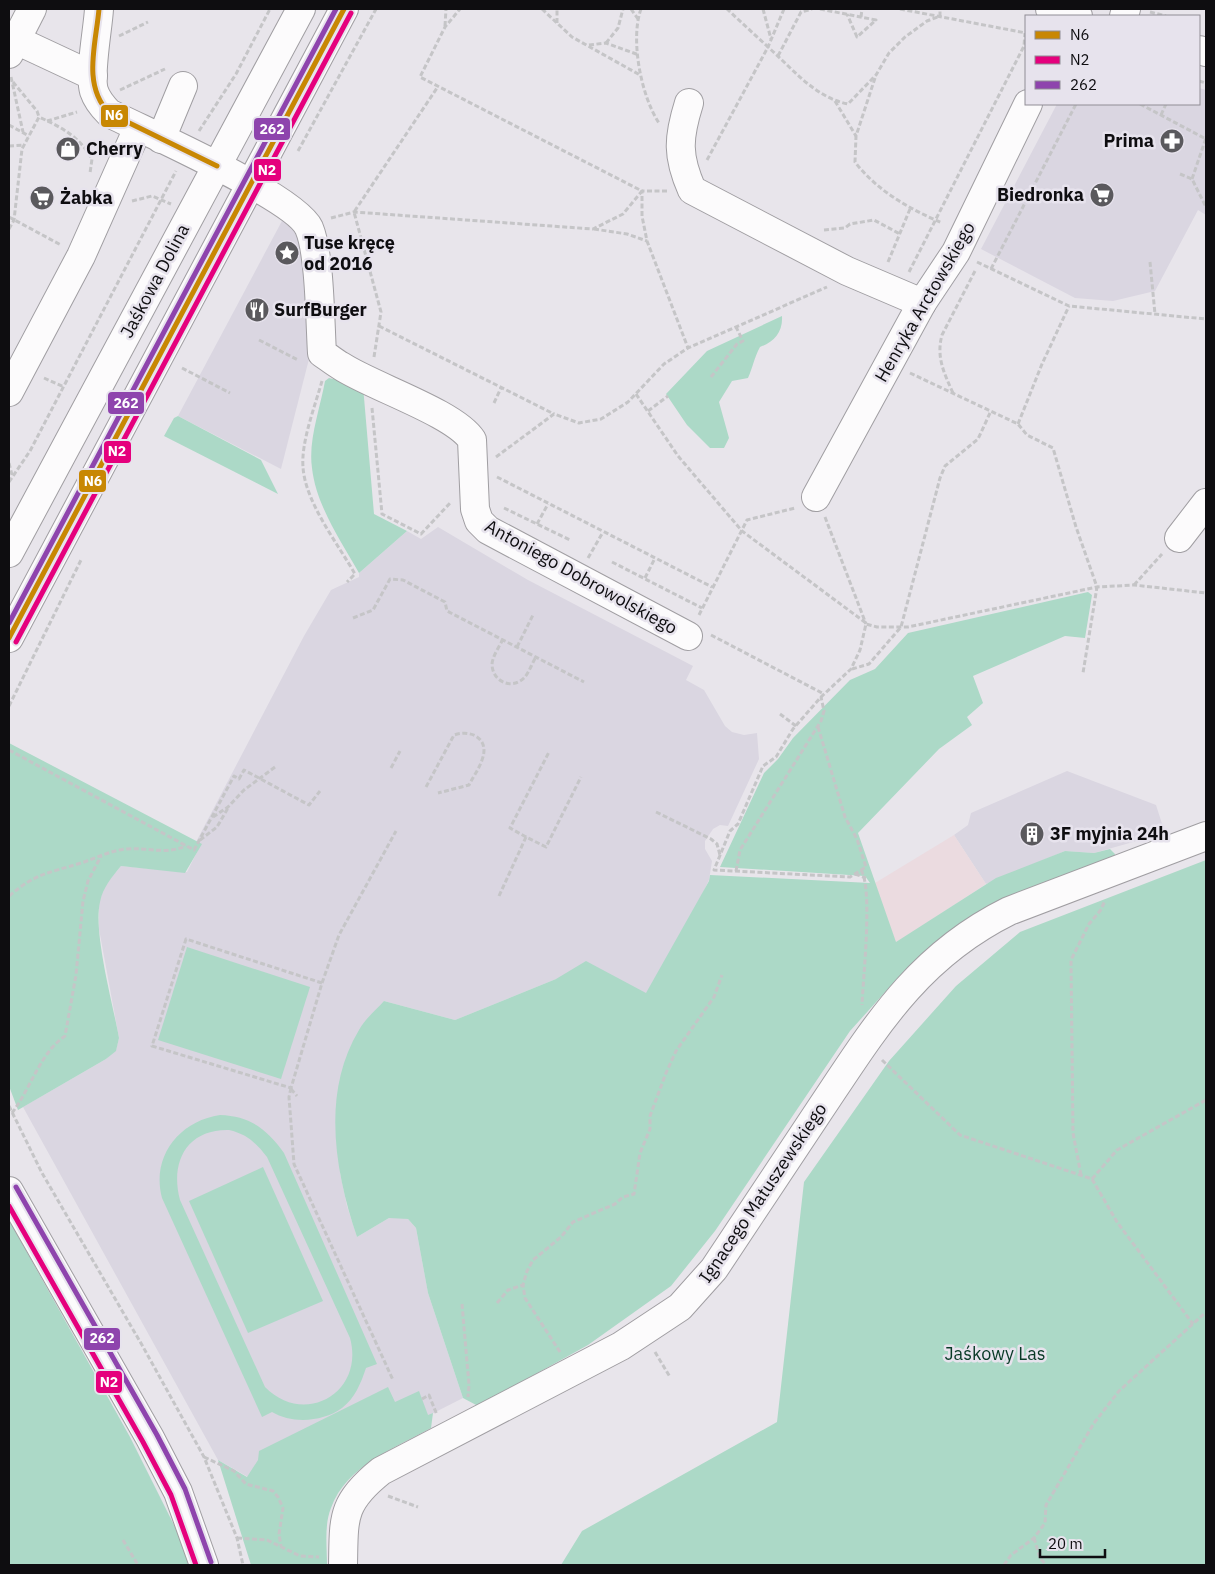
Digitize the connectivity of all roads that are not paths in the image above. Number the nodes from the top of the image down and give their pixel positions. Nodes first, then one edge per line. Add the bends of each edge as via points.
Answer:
1 (32, 9) edge
2 (99, 9) edge
3 (301, 9) edge
4 (344, 9) edge
5 (1050, 9) edge
6 (1074, 15) edge
7 (12, 62) edge
8 (174, 78) road end
9 (103, 85) junction
10 (689, 103) dead end
11 (1028, 105) edge
12 (150, 133) junction
13 (217, 166) junction
14 (251, 185) junction
15 (922, 303) junction
16 (9, 392) edge
17 (816, 497) dead end
18 (1206, 503) edge
19 (19, 511) edge
20 (1172, 544) road end
21 (9, 553) edge
22 (690, 631) road end
23 (9, 638) edge
24 (1206, 836) edge
25 (9, 1191) edge
26 (343, 1562) edge
27 (204, 1565) edge

1 - 7 street
2 - 9 street, Antoniego Dobrowolskiego
3 - 13 street, Jaśkowa Dolina
4 - 14 street
5 - 6 street
7 - 9 street
8 - 12 street
9 - 12 street, Antoniego Dobrowolskiego via 94,90 109,113
10 - 15 street via 679,144 682,168 692,190 847,271
11 - 15 street, Henryka Arctowskiego via 967,250
12 - 13 street, Antoniego Dobrowolskiego
12 - 16 street
13 - 14 street, Antoniego Dobrowolskiego
13 - 19 street, Jaśkowa Dolina
14 - 22 street, Antoniego Dobrowolskiego via 301,216 308,225 313,246 322,352 341,367 450,421 472,440 478,472 475,509 479,521 488,530
14 - 23 street
15 - 17 street, Henryka Arctowskiego
18 - 20 street
19 - 21 street, Jaśkowa Dolina
24 - 26 street, Ignacego Matuszewskiego via 1009,911 986,922 945,952 896,1000 714,1269 694,1293 680,1307 640,1334 381,1471 361,1488 349,1505 343,1526
25 - 27 street via 150,1438 178,1492

